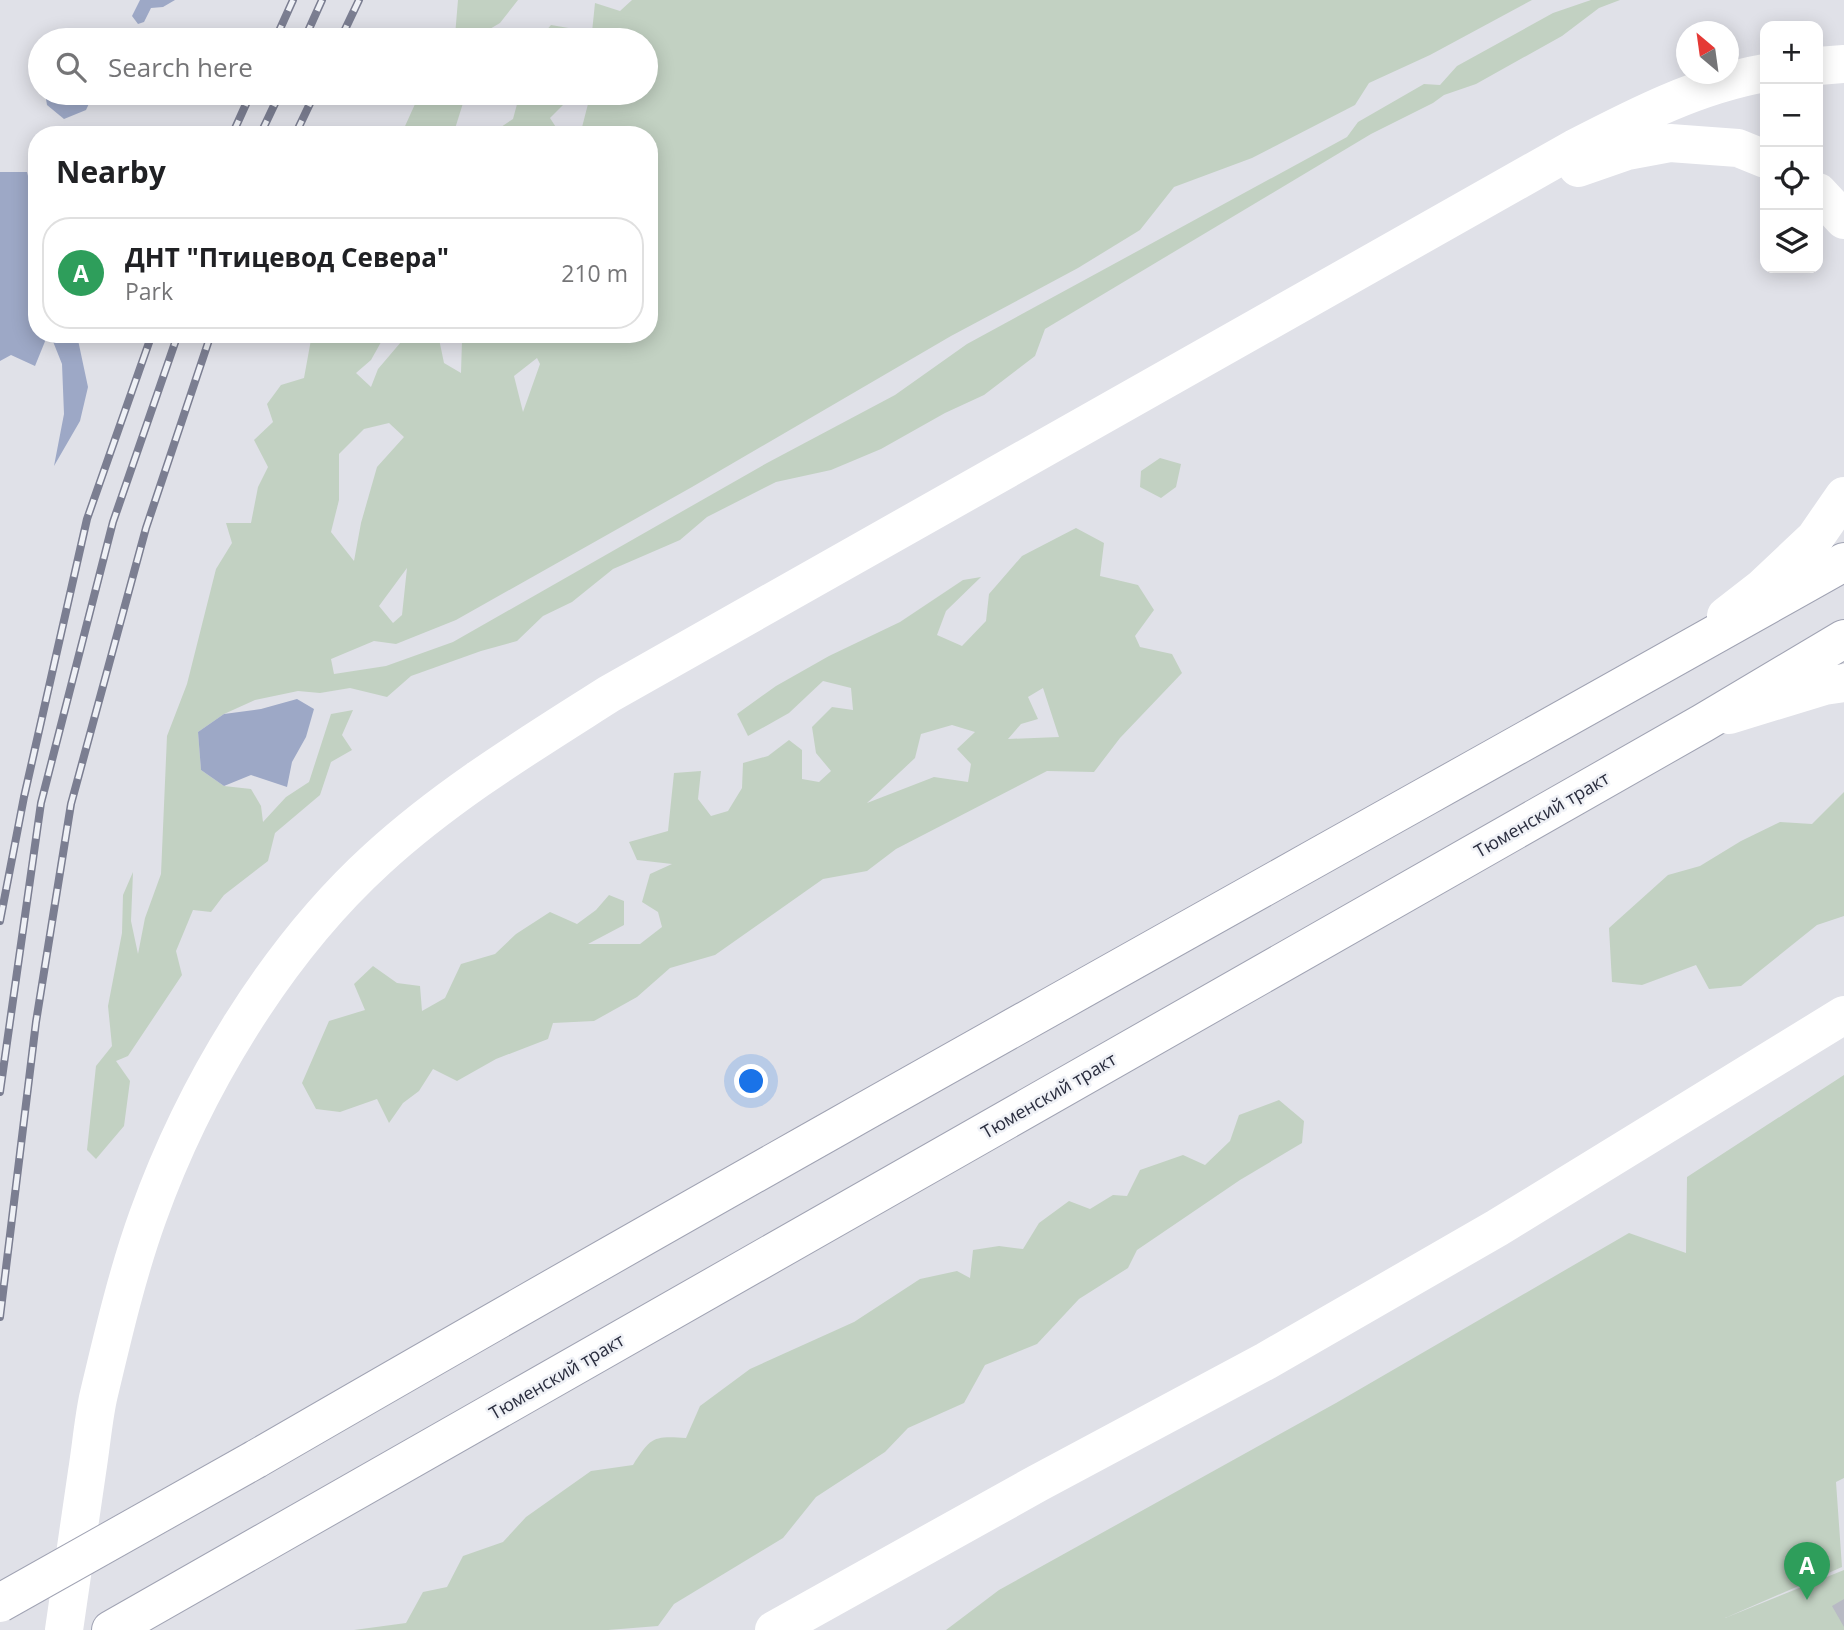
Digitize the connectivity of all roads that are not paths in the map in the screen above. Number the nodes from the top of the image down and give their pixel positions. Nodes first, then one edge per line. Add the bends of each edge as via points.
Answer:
1 (1844, 64) edge
2 (1823, 66) edge
3 (1760, 74) edge
4 (1760, 157) edge
5 (1823, 197) edge
6 (1471, 208) junction
7 (1844, 220) edge
8 (1844, 496) edge
9 (1844, 562) edge
10 (1844, 639) edge
11 (1667, 662) junction
12 (1844, 683) edge
13 (1703, 723) junction
14 (1844, 1015) edge
15 (0, 1603) edge
16 (64, 1630) edge
17 (111, 1630) edge
18 (774, 1630) edge

1 - 2 main road
3 - 6 main road via 1701,89 1643,113
4 - 6 main road via 1738,148 1670,143 1627,150
5 - 7 main road
6 - 16 main road via 609,694 500,762 376,860 268,985 218,1062 147,1218 98,1401
8 - 11 main road via 1815,538 1762,588
9 - 11 main road
10 - 13 main road, Тюменский тракт
11 - 15 main road, bridge
12 - 13 main road
13 - 17 main road, Тюменский тракт
14 - 18 main road via 1497,1228 1339,1319

